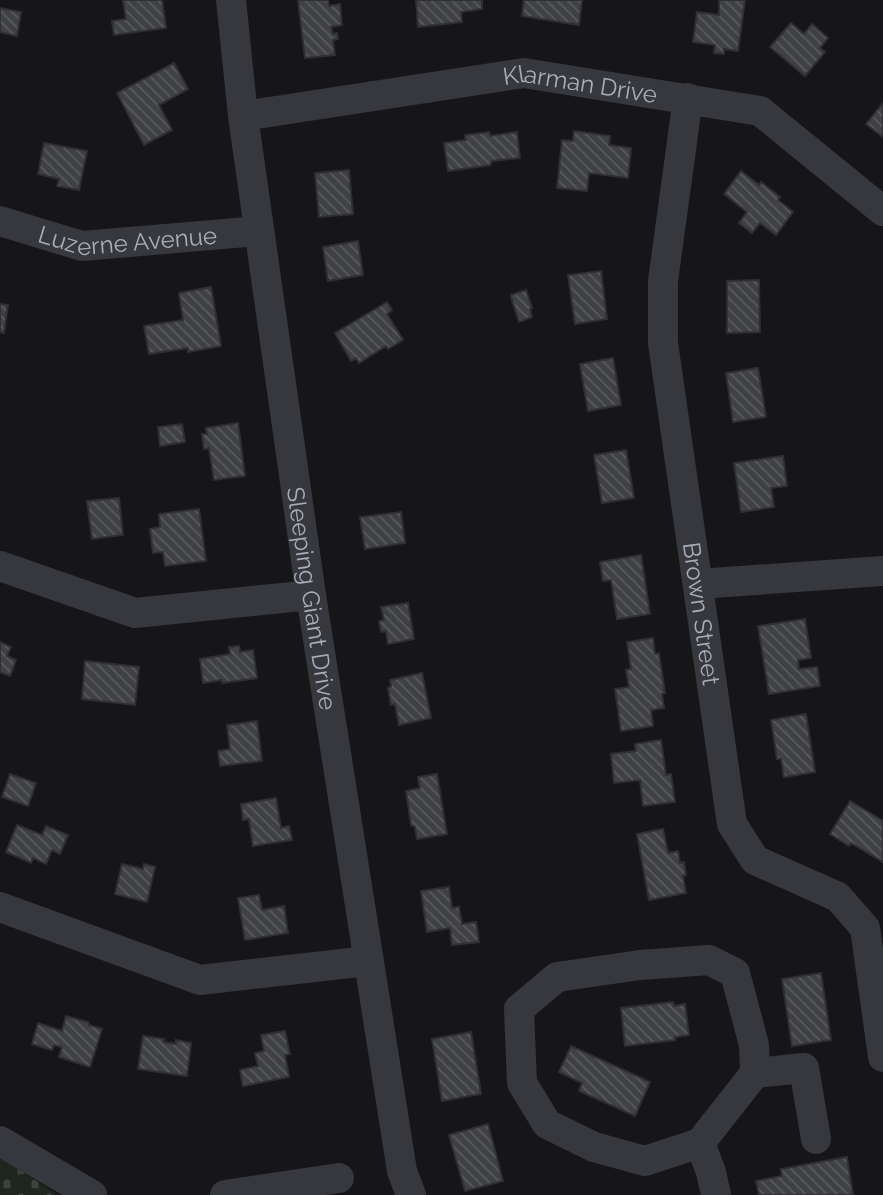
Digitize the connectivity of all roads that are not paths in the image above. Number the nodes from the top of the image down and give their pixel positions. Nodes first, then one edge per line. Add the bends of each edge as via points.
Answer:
1 (231, 0) edge
2 (688, 99) junction
3 (243, 116) junction
4 (883, 211) edge
5 (0, 221) edge
6 (259, 231) junction
7 (0, 566) edge
8 (883, 571) edge
9 (698, 584) junction
10 (311, 594) junction
11 (0, 907) edge
12 (368, 961) junction
13 (883, 1057) edge
14 (755, 1073) junction
15 (816, 1139) dead end
16 (0, 1141) edge
17 (700, 1143) junction
18 (339, 1178) dead end
19 (92, 1195) edge
20 (226, 1195) edge
21 (411, 1195) edge
22 (716, 1195) edge

1 - 3 street, Sleeping Giant Drive
2 - 3 street, Klarman Drive via 524,73
2 - 4 street, Klarman Drive via 760,111
2 - 9 street, Brown Street via 663,281 663,343
3 - 6 street, Sleeping Giant Drive
5 - 6 street, Luzerne Avenue via 82,246
6 - 10 street, Sleeping Giant Drive
7 - 10 street via 135,613
8 - 9 street
9 - 13 street, Brown Street via 732,824 755,860 838,897 865,928
10 - 12 street, Sleeping Giant Drive
11 - 12 street via 200,980
12 - 21 street, Sleeping Giant Drive via 402,1171
14 - 15 street via 804,1068
14 - 17 street
14 - 17 street via 754,1045 735,973 709,960 557,977 519,1009 522,1083 547,1124 594,1147 645,1161
16 - 19 street
17 - 22 street
18 - 20 street

